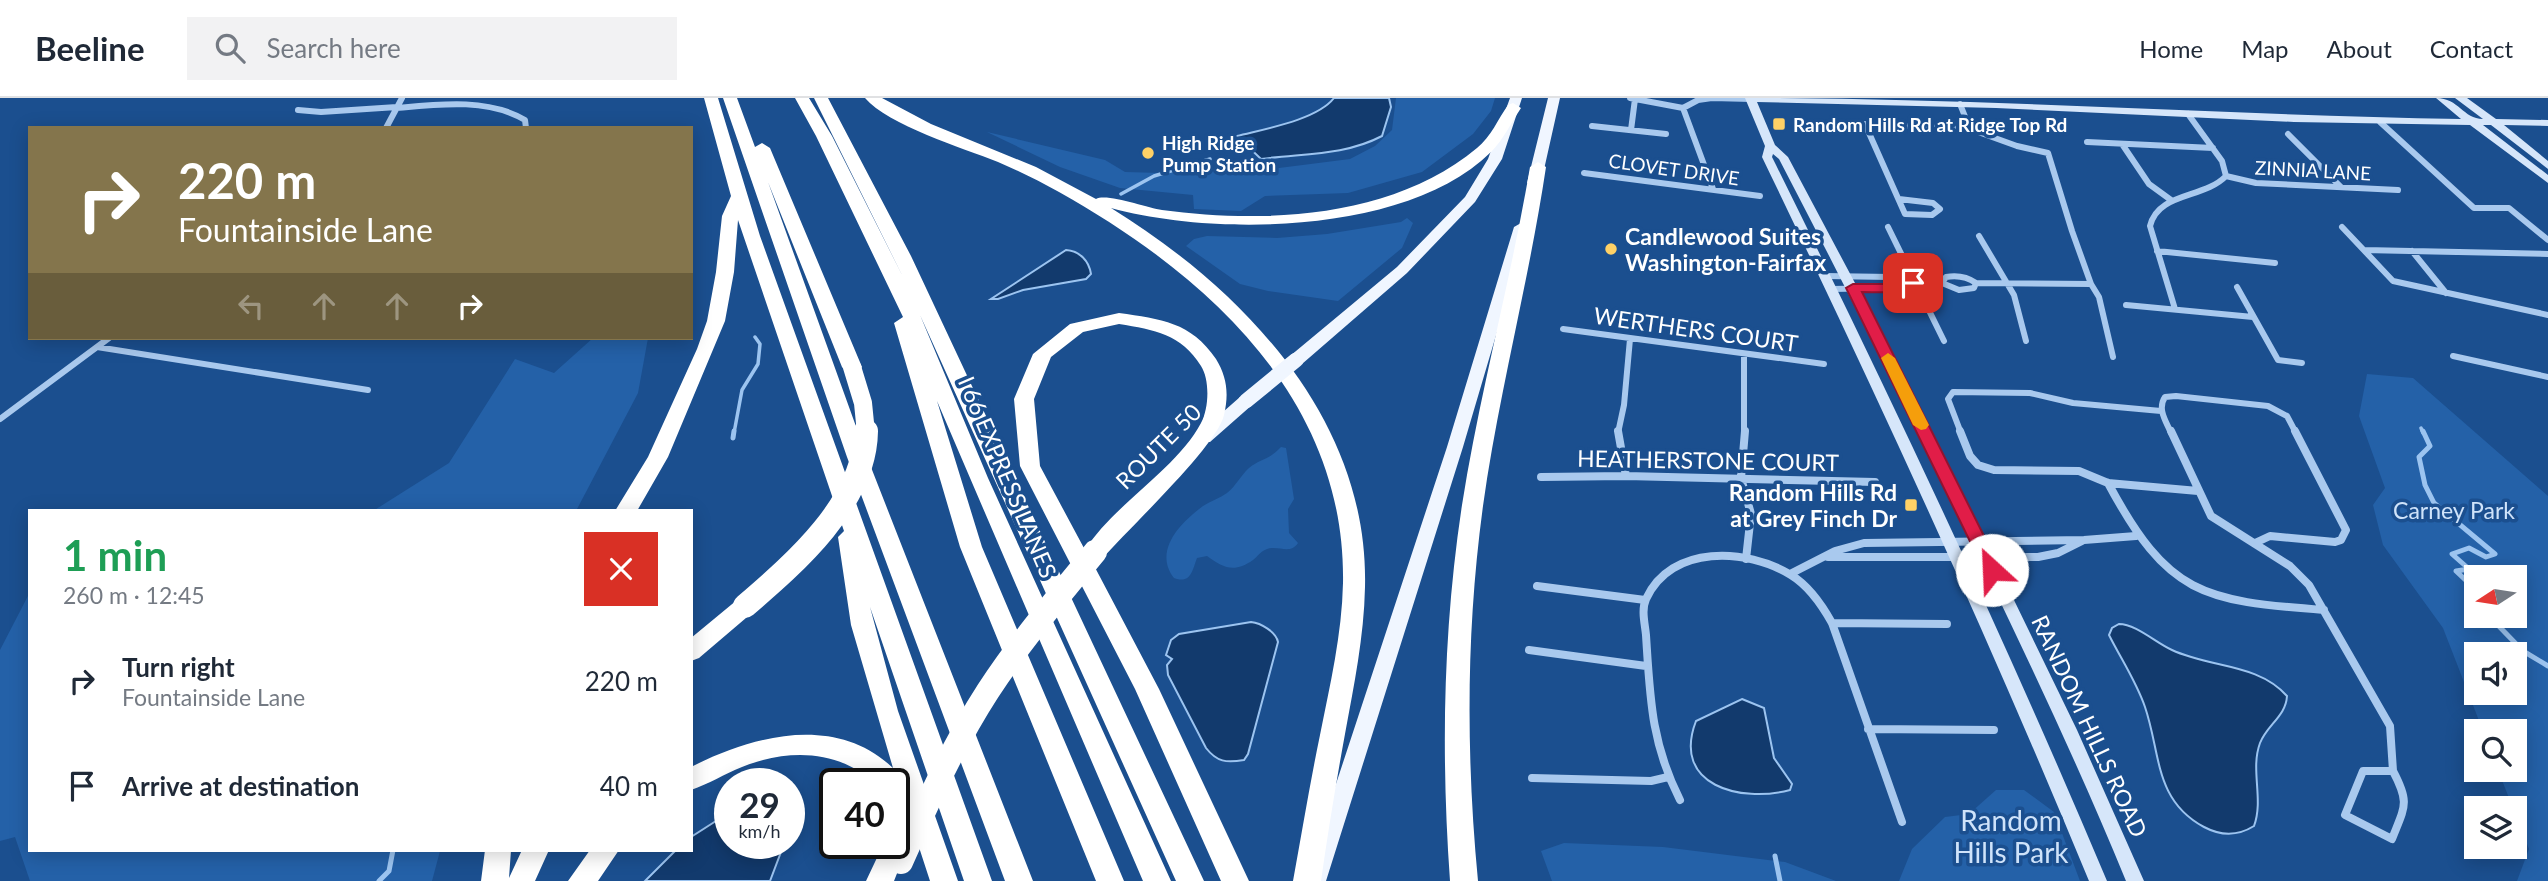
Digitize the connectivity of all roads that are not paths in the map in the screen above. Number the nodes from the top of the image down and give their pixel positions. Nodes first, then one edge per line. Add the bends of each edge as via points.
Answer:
1 (402, 98) edge
2 (711, 98) edge
3 (730, 98) edge
4 (740, 98) edge
5 (802, 98) edge
6 (821, 98) edge
7 (872, 98) edge
8 (1554, 98) edge
9 (1750, 98) edge
10 (2441, 98) edge
11 (2460, 98) edge
12 (1633, 99) edge
13 (1514, 103) edge
14 (1960, 104) junction
15 (397, 107) junction
16 (1683, 108) junction
17 (298, 110) dead end
18 (2188, 114) junction
19 (2492, 121) junction
20 (2380, 122) junction
21 (2478, 124) junction
22 (2548, 124) edge
23 (387, 126) edge
24 (526, 126) edge
25 (1592, 126) dead end
26 (1970, 129) junction
27 (1631, 130) junction
28 (2502, 131) junction
29 (2548, 132) edge
30 (1666, 134) dead end
31 (2288, 134) dead end
32 (2087, 142) dead end
33 (2122, 144) junction
34 (1770, 146) junction
35 (2213, 148) junction
36 (2548, 166) edge
37 (1022, 167) junction
38 (1538, 167) junction
39 (1584, 173) dead end
40 (2226, 176) junction
41 (2548, 180) edge
42 (2342, 187) junction
43 (1713, 189) junction
44 (2398, 190) dead end
45 (740, 194) junction
46 (1760, 197) dead end
47 (1899, 199) junction
48 (2171, 200) junction
49 (1888, 227) dead end
50 (2342, 227) dead end
51 (1979, 236) dead end
52 (2548, 240) edge
53 (2364, 250) junction
54 (2157, 251) junction
55 (2412, 251) junction
56 (2548, 254) edge
57 (2275, 262) dead end
58 (1850, 282) junction
59 (1828, 283) junction
60 (1913, 283) junction
61 (1942, 283) junction
62 (1976, 283) junction
63 (2008, 283) junction
64 (2091, 284) junction
65 (2237, 287) dead end
66 (901, 291) junction
67 (2446, 293) junction
68 (2126, 305) dead end
69 (2175, 309) junction
70 (2548, 314) edge
71 (2253, 317) junction
72 (1563, 329) dead end
73 (1630, 339) junction
74 (106, 340) edge
75 (1944, 341) dead end
76 (2026, 341) dead end
77 (97, 347) junction
78 (1744, 354) junction
79 (2453, 356) dead end
80 (2113, 357) dead end
81 (2302, 363) dead end
82 (1824, 364) dead end
83 (2548, 377) edge
84 (368, 390) dead end
85 (2161, 411) junction
86 (0, 419) edge
87 (1190, 452) junction
88 (1626, 476) junction
89 (1541, 477) dead end
90 (1741, 478) junction
91 (1875, 482) dead end
92 (2108, 483) junction
93 (2198, 491) junction
94 (627, 509) edge
95 (847, 509) junction
96 (2136, 537) junction
97 (2084, 540) junction
98 (1947, 542) junction
99 (1979, 542) junction
100 (2255, 543) junction
101 (1827, 557) junction
102 (1954, 558) junction
103 (1987, 558) junction
104 (1746, 559) junction
105 (1790, 575) junction
106 (1536, 586) dead end
107 (1645, 600) junction
108 (2324, 611) junction
109 (1832, 623) junction
110 (1947, 624) dead end
111 (693, 650) edge
112 (1529, 650) dead end
113 (1646, 666) junction
114 (1868, 729) junction
115 (1994, 730) dead end
116 (873, 768) edge
117 (2393, 771) junction
118 (693, 778) edge
119 (1532, 778) dead end
120 (1668, 778) junction
121 (1681, 800) dead end
122 (910, 810) edge
123 (1902, 822) dead end
124 (931, 840) junction
125 (498, 852) edge
126 (535, 852) edge
127 (604, 852) edge
128 (895, 865) edge
129 (495, 881) edge
130 (521, 881) edge
131 (582, 881) edge
132 (880, 881) edge
133 (944, 881) edge
134 (978, 881) edge
135 (1019, 881) edge
136 (1111, 881) edge
137 (1157, 881) edge
138 (1190, 881) edge
139 (1235, 881) edge
140 (1307, 881) edge
141 (1315, 881) edge
142 (1464, 881) edge
143 (2098, 881) edge
144 (2135, 881) edge

1 - 15 street
2 - 45 highway
3 - 135 highway via 857,457
4 - 111 highway, bridge via 852,367 866,441 843,505 820,537
5 - 66 highway, I 66 EXPRESS LANES
6 - 138 highway via 902,256
7 - 37 highway via 946,137
8 - 38 main road
9 - 14 street
9 - 16 street via 1698,100
9 - 34 street, RANDOM HILLS ROAD
10 - 21 street
11 - 19 street
12 - 16 street
12 - 27 street
13 - 37 highway via 1489,146 1445,178 1370,206 1307,217 1242,220 1148,212 1094,198
13 - 87 main road, ROUTE 50, bridge via 1494,159 1470,199 1395,277
14 - 18 street
14 - 26 street
15 - 17 street
15 - 23 street
15 - 24 street via 489,104 514,111
16 - 43 street
18 - 20 street
18 - 35 street
19 - 21 street
19 - 22 street
19 - 28 street
20 - 21 street
20 - 52 street via 2474,208 2509,208
21 - 28 street
21 - 41 street
25 - 27 street
26 - 47 street via 1865,124
26 - 64 street via 2048,153
27 - 30 street
28 - 29 street
28 - 36 street
31 - 42 street
32 - 33 street
33 - 35 street
33 - 48 street via 2149,184
34 - 58 street, RANDOM HILLS ROAD via 1783,157
34 - 59 street, RANDOM HILLS ROAD via 1767,156
35 - 40 street
37 - 140 highway via 1111,215 1221,296 1274,355 1326,441 1352,530 1353,611
38 - 141 main road via 1455,447
38 - 142 highway via 1481,450 1463,581 1456,687
39 - 43 street, CLOVET DRIVE
40 - 42 street, ZINNIA LANE via 2256,183
40 - 48 street via 2210,191
42 - 44 street, ZINNIA LANE
43 - 46 street, CLOVET DRIVE
45 - 94 highway via 730,216 716,321 668,435
45 - 95 highway
47 - 47 street via 1933,203 1940,209 1932,215 1905,214
48 - 54 street via 2150,219
49 - 60 street
50 - 53 street
51 - 63 street
53 - 55 street
53 - 67 street via 2393,281
54 - 57 street
54 - 69 street
55 - 56 street
55 - 67 street
58 - 59 street
58 - 59 street
58 - 60 street via 1891,277
58 - 60 street via 1896,288
58 - 99 street, RANDOM HILLS ROAD
59 - 98 street, RANDOM HILLS ROAD
60 - 61 street
60 - 75 street
61 - 62 street via 1955,275
61 - 62 street via 1963,291
62 - 63 street
63 - 64 street
63 - 76 street
64 - 80 street via 2099,297
65 - 71 street
66 - 136 highway via 903,328 971,547
66 - 137 highway, I 66 EXPRESS LANES via 978,478
67 - 70 street
68 - 69 street
69 - 71 street
71 - 81 street via 2278,360
72 - 73 street, WERTHERS COURT
73 - 78 street, WERTHERS COURT
73 - 88 street via 1617,435
74 - 77 street
77 - 84 street
77 - 86 street
78 - 82 street, WERTHERS COURT
78 - 90 street
79 - 83 street
85 - 92 street via 2055,400 2030,393 1966,391 1953,392 1948,399 1970,456 1978,465 1994,470 2079,471
85 - 93 street
85 - 100 street via 2165,397 2176,396 2268,406 2287,416 2347,530 2335,542 2270,537
87 - 128 highway, ROUTE 50, bridge via 1095,552 1025,639 988,691
87 - 139 highway via 1213,417 1218,388 1213,363 1182,334 1146,321 1105,319 1069,332 1040,354 1023,412 1030,467 1147,689
88 - 89 street, HEATHERSTONE COURT
88 - 90 street, HEATHERSTONE COURT
90 - 91 street, HEATHERSTONE COURT
90 - 104 street via 1751,514
92 - 93 street
92 - 96 street
93 - 100 street via 2211,516
95 - 124 highway via 851,573 869,648 892,731
95 - 134 highway
96 - 97 street
96 - 108 street via 2179,578 2217,598
97 - 99 street
97 - 103 street via 2059,553 2038,557
98 - 99 street
98 - 101 street via 1864,543 1837,548
98 - 102 street, RANDOM HILLS ROAD
99 - 103 street, RANDOM HILLS ROAD
100 - 108 street via 2298,573
101 - 102 street
101 - 105 street
102 - 103 street
102 - 143 street, RANDOM HILLS ROAD via 2061,788
103 - 144 street, RANDOM HILLS ROAD
104 - 105 street
104 - 107 street via 1711,555 1691,559 1670,568
105 - 109 street via 1819,602
106 - 107 street
107 - 113 street
108 - 117 street via 2390,726
109 - 110 street
109 - 114 street
112 - 113 street
113 - 120 street via 1656,747
114 - 115 street
114 - 123 street
116 - 118 highway via 856,754 835,746 804,743 736,758
117 - 117 street via 2405,794 2392,839 2345,815 2363,771
119 - 120 street
120 - 121 street
122 - 124 highway
124 - 133 highway
125 - 129 highway
126 - 130 highway
127 - 131 highway
128 - 132 highway, ROUTE 50

